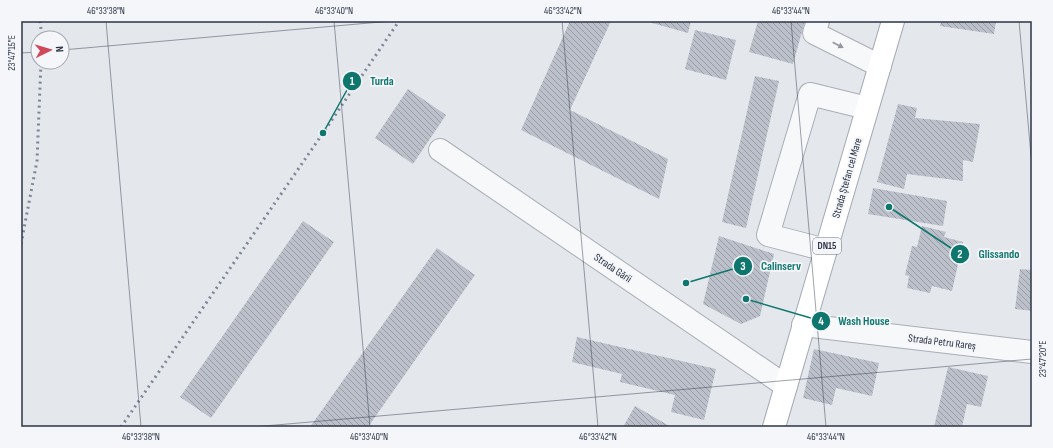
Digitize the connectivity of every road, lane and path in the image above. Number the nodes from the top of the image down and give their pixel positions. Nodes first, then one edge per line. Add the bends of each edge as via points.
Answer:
1 (818, 21) edge
2 (893, 21) edge
3 (880, 66) junction
4 (867, 108) junction
5 (440, 150) dead end
6 (826, 250) junction
7 (803, 325) junction
8 (1032, 352) edge
9 (786, 386) junction
10 (774, 427) edge

1 -> 3 street via 814,33
2 - 3 main road, Strada Ștefan cel Mare / DN15
3 - 4 main road, Strada Ștefan cel Mare / DN15
4 - 6 main road, Strada Ștefan cel Mare / DN15
4 - 6 street via 810,94 768,235
5 - 9 street, Strada Gării
6 - 7 main road, Strada Ștefan cel Mare / DN15
7 - 8 street, Strada Petru Rareș
7 - 9 main road, Strada Ștefan cel Mare / DN15
9 - 10 main road, Strada Ștefan cel Mare / DN15

